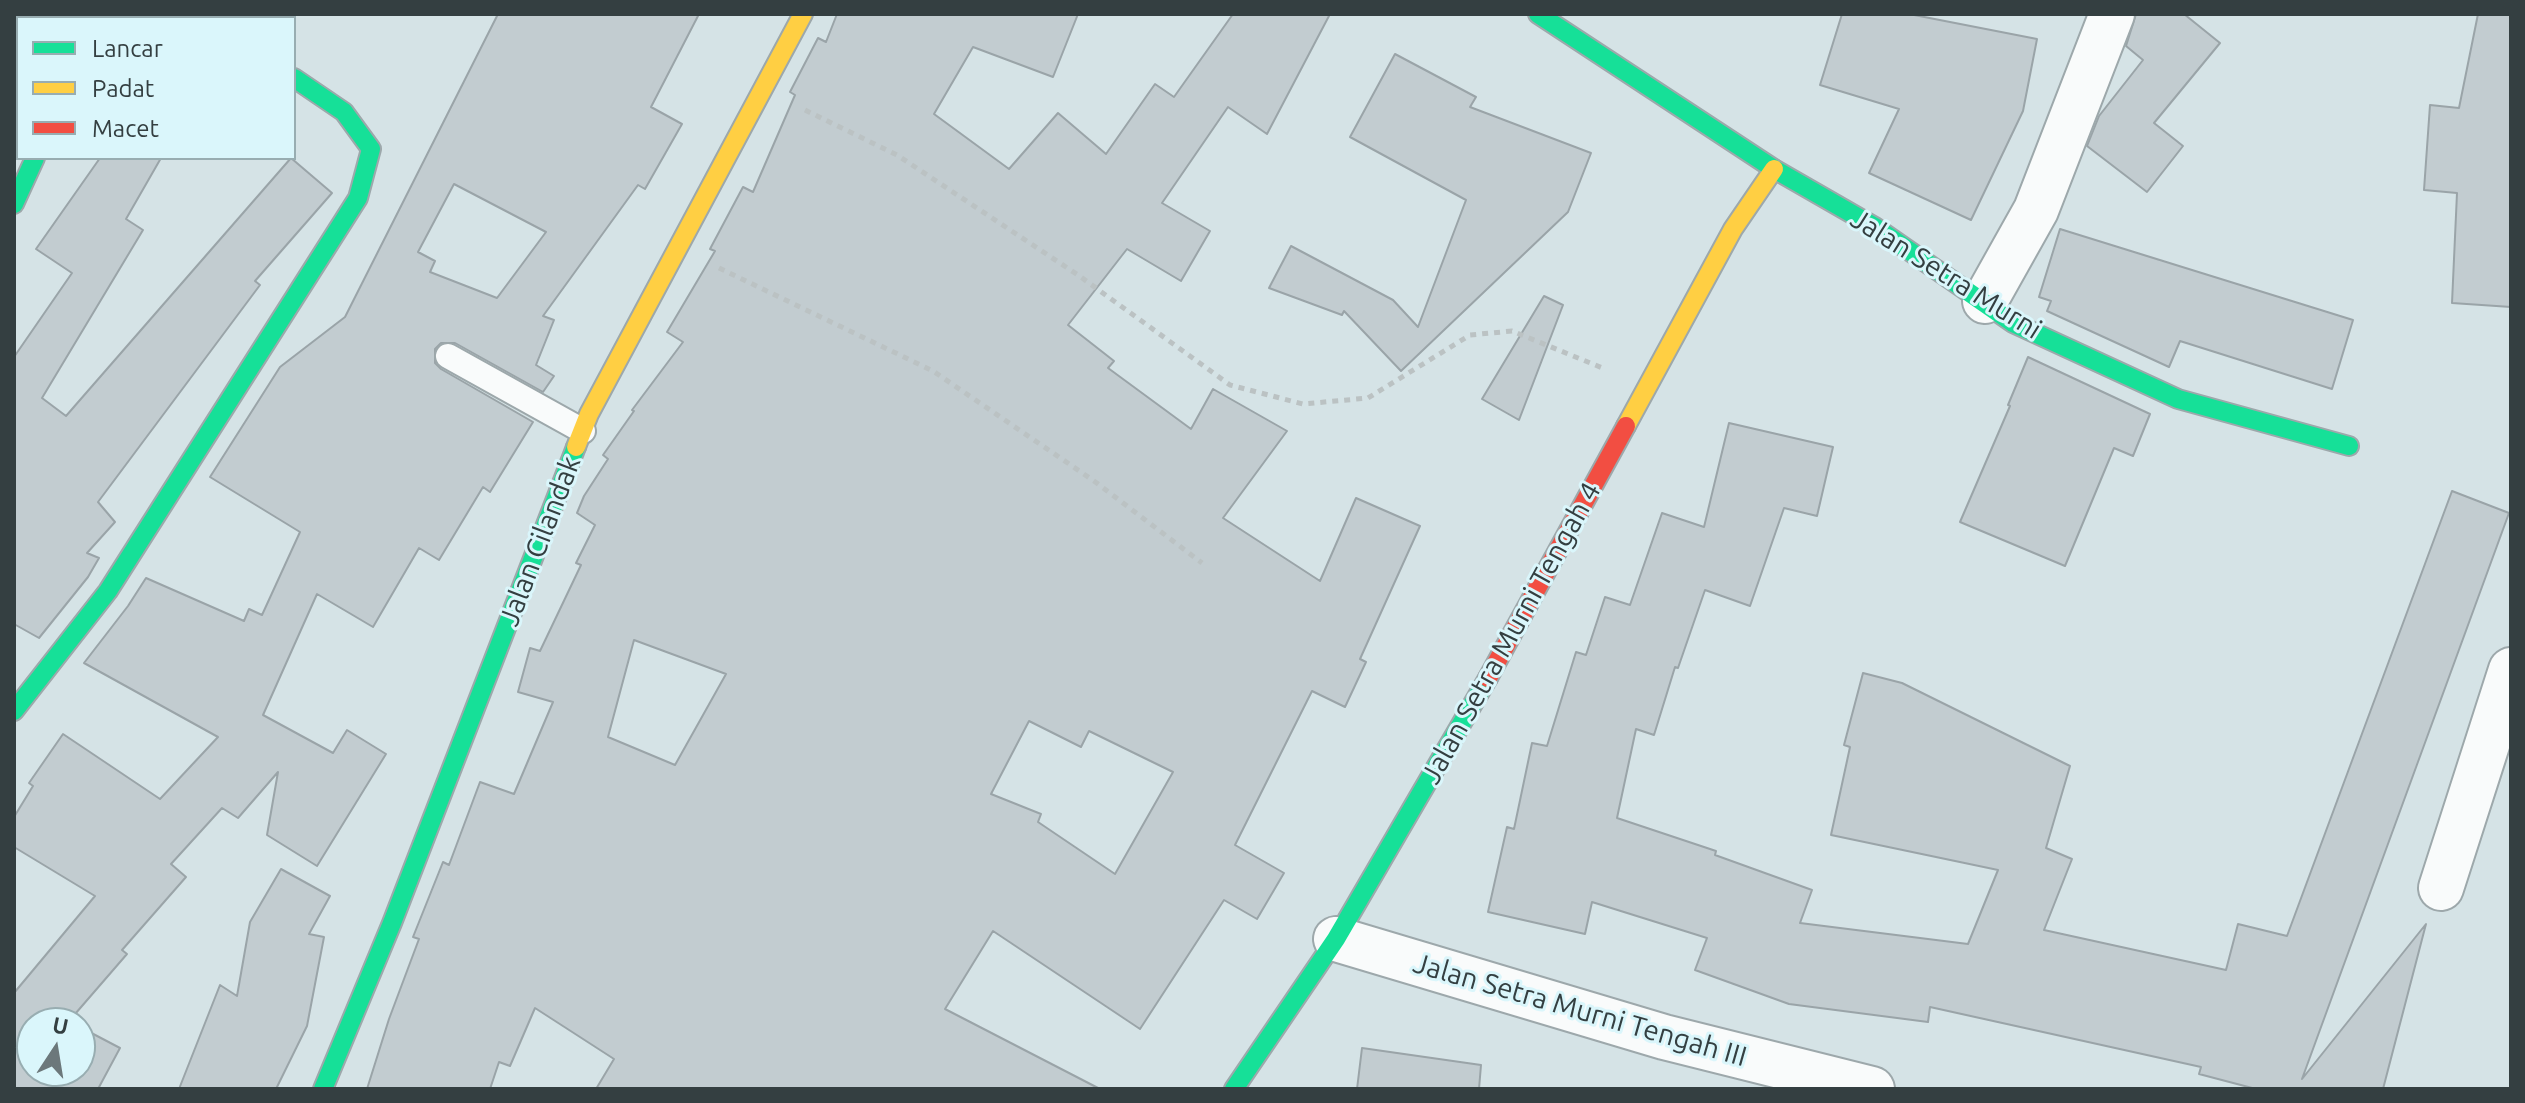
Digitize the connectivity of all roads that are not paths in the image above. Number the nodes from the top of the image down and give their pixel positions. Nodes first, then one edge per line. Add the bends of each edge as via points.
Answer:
1 (803, 14) edge
2 (1538, 14) edge
3 (2112, 14) edge
4 (296, 79) edge
5 (34, 160) edge
6 (1774, 169) junction
7 (14, 204) edge
8 (1985, 301) junction
9 (448, 356) dead end
10 (583, 431) junction
11 (2349, 446) dead end
12 (2511, 670) edge
13 (14, 711) edge
14 (2441, 888) dead end
15 (1336, 939) junction
16 (323, 1089) edge
17 (1234, 1089) edge
18 (1872, 1089) edge

1 - 10 street, Jalan Cilandak
2 - 6 street, Jalan Setra Murni
3 - 8 street via 2036,210
4 - 13 street via 344,112 371,149 358,198 108,591
5 - 7 street
6 - 8 street, Jalan Setra Murni via 1875,227
6 - 15 street, Jalan Setra Murni Tengah 4 via 1733,229 1495,667
8 - 11 street, Jalan Setra Murni via 2013,323 2178,399
9 - 10 lane
10 - 16 street, Jalan Cilandak
12 - 14 street
15 - 17 street, Jalan Setra Murni Tengah 4
15 - 18 street, Jalan Setra Murni Tengah III via 1664,1037

